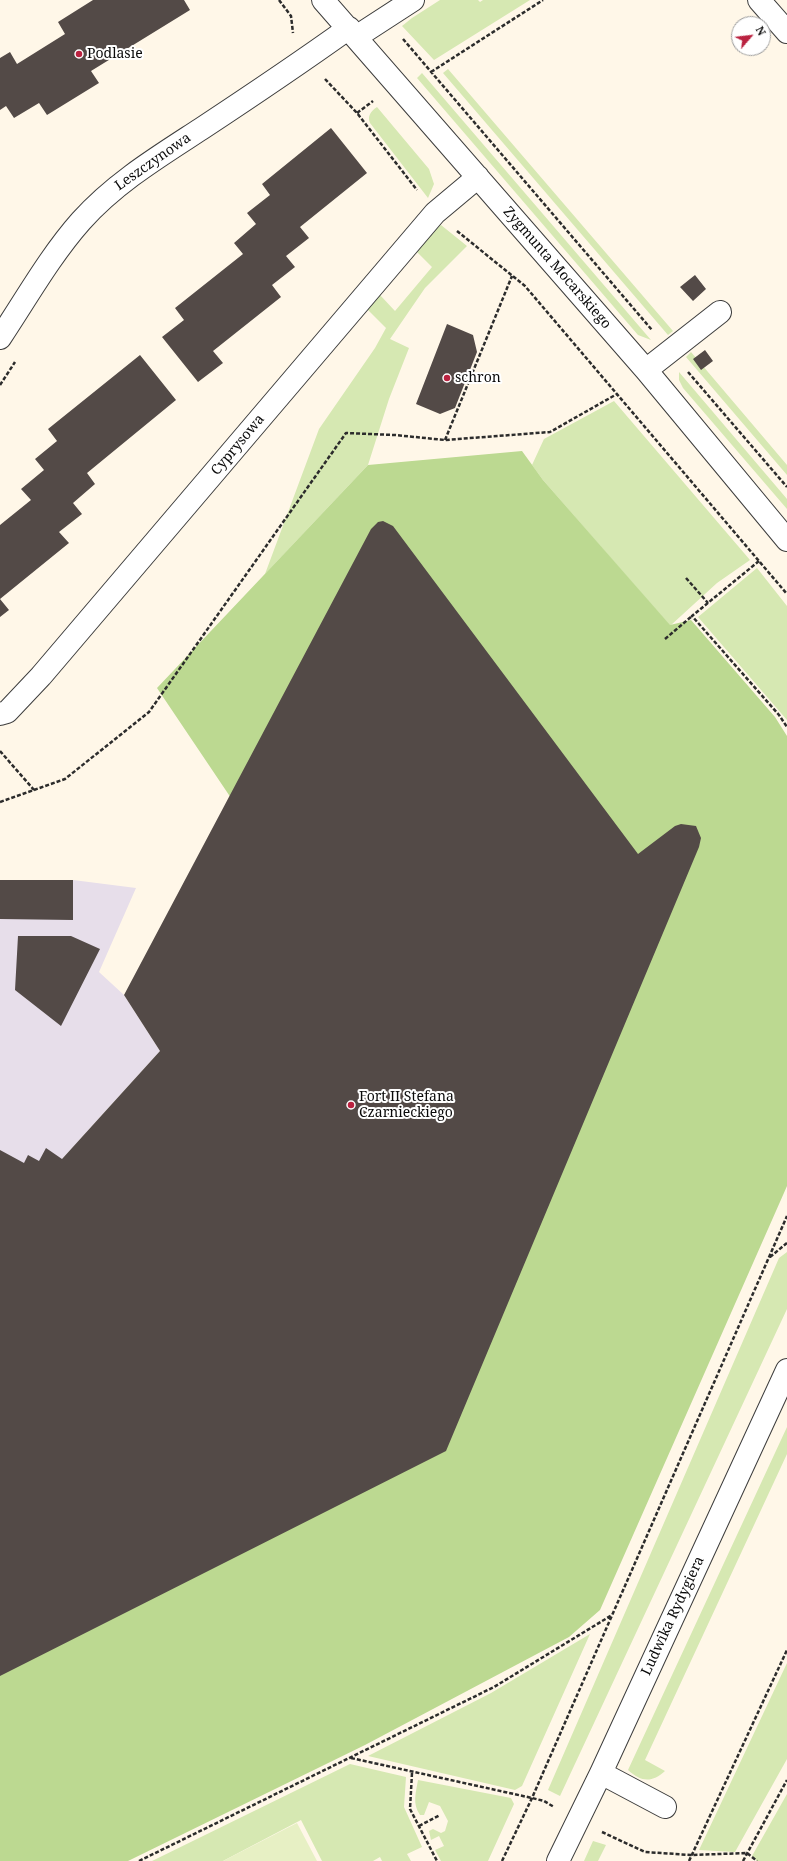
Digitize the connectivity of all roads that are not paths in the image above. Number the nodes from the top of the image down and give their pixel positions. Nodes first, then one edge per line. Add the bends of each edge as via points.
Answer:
1 (324, 0) edge
2 (413, 0) edge
3 (759, 0) edge
4 (787, 32) edge
5 (353, 33) junction
6 (478, 178) junction
7 (720, 312) dead end
8 (0, 338) edge
9 (646, 370) junction
10 (787, 540) edge
11 (0, 714) edge
12 (787, 1370) edge
13 (601, 1773) junction
14 (665, 1807) dead end
15 (558, 1861) edge

1 - 5 street, Zygmunta Mocarskiego
2 - 5 street, Leszczynowa
3 - 4 street
5 - 6 street, Zygmunta Mocarskiego
5 - 8 street, Leszczynowa via 307,58 142,167 111,192 80,222
6 - 9 street, Zygmunta Mocarskiego
6 - 11 street, Cyprysowa via 434,213 41,676 7,712
7 - 9 street
9 - 10 street, Zygmunta Mocarskiego
12 - 13 street, Ludwika Rydygiera
13 - 14 street
13 - 15 street, Ludwika Rydygiera

